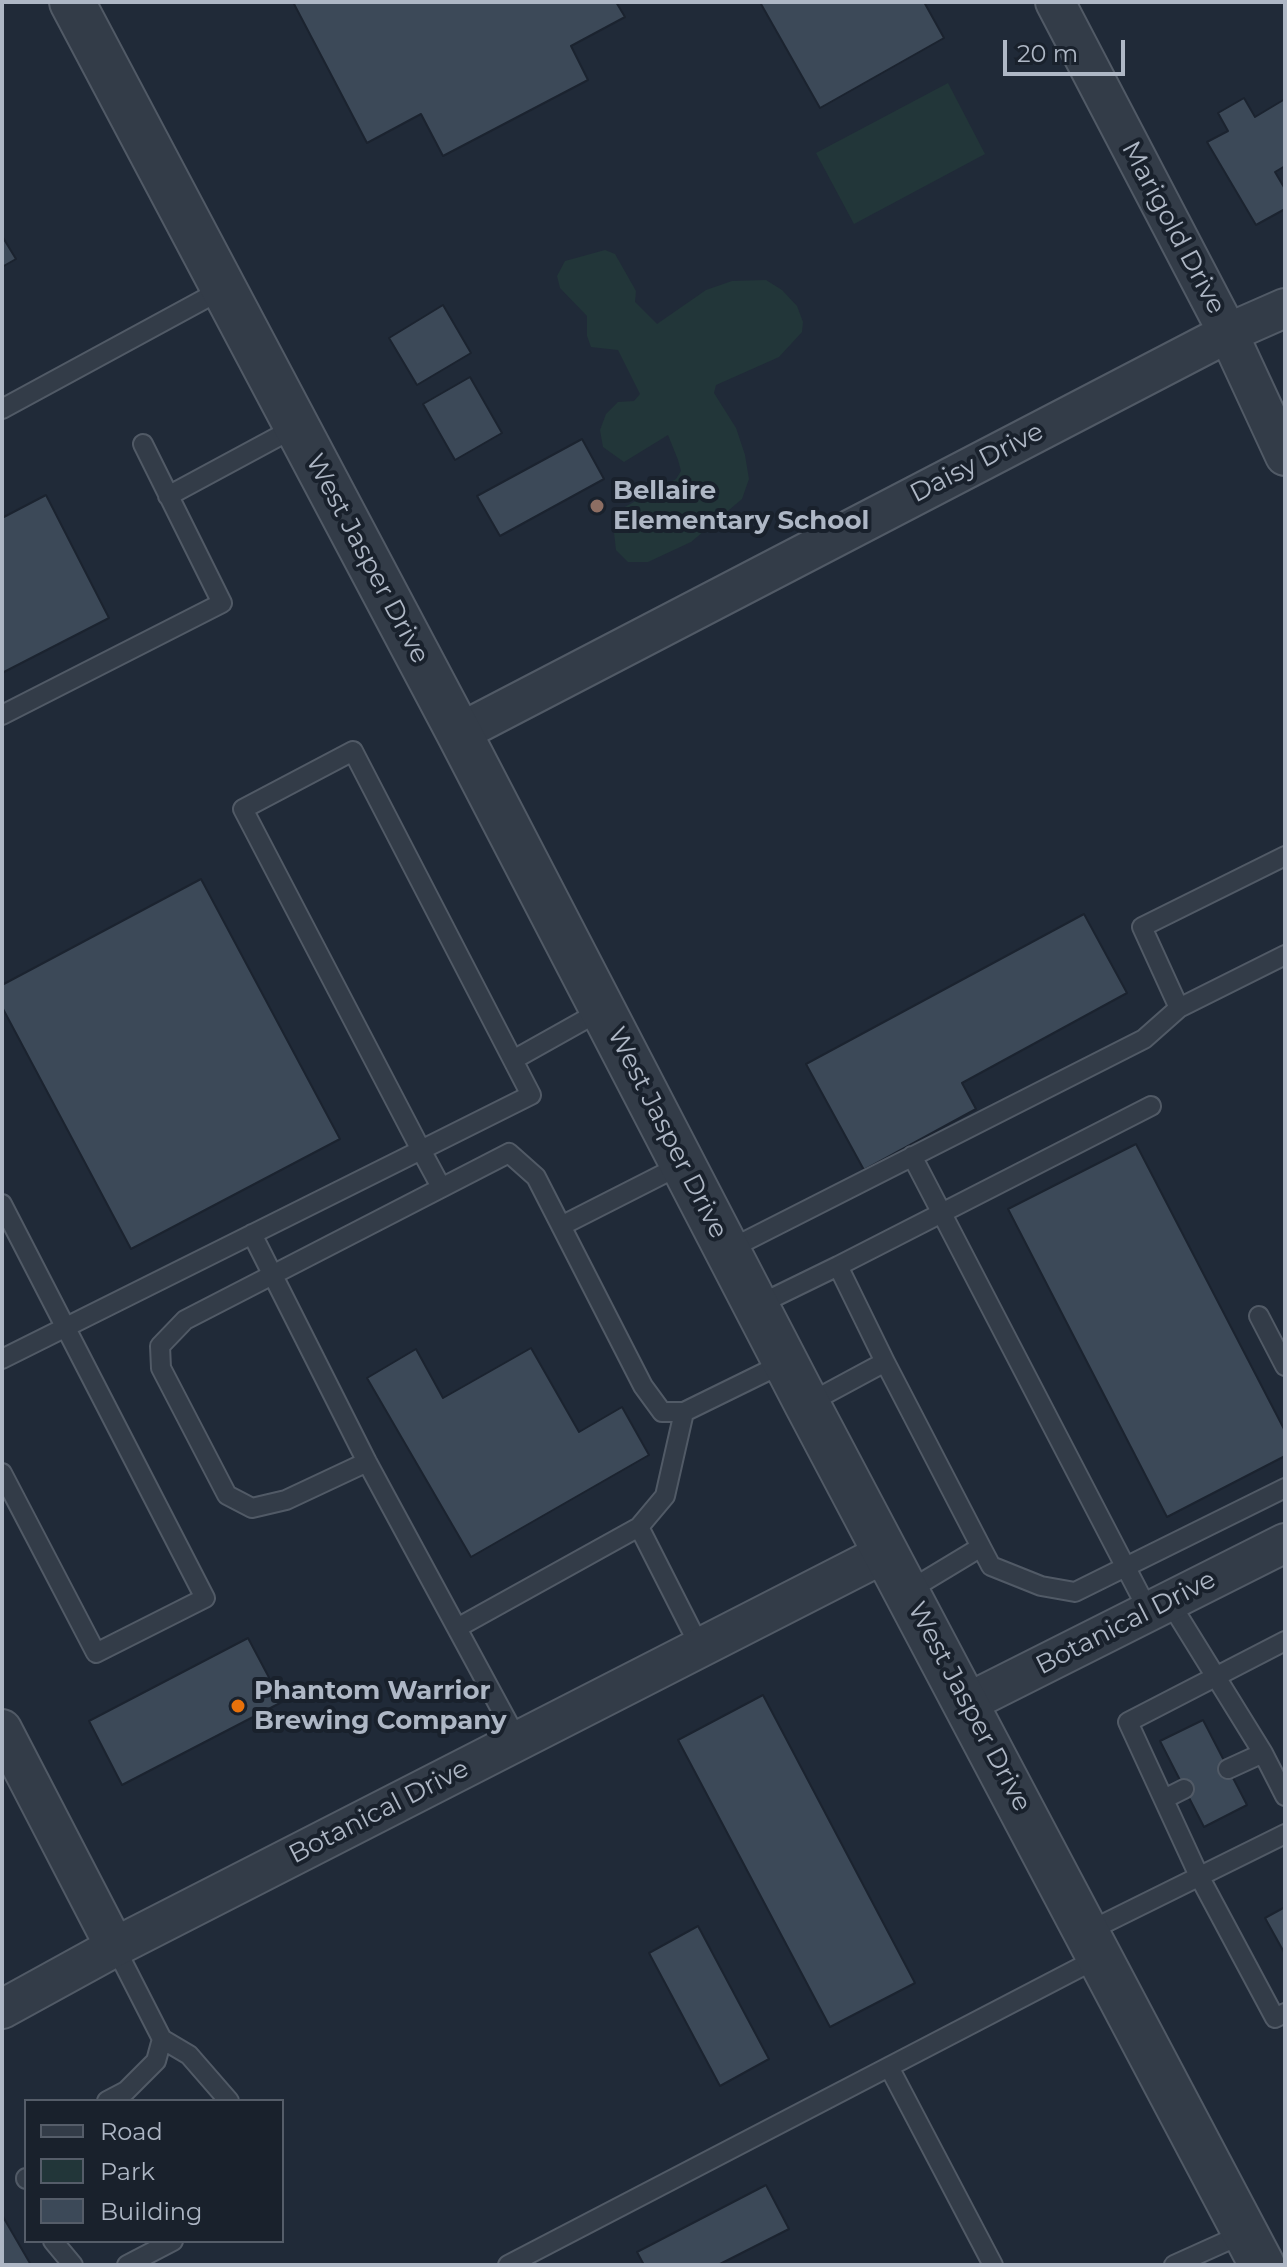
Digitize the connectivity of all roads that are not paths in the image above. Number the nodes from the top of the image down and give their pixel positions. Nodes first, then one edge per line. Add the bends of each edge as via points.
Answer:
1 (72, 2) edge
2 (1055, 2) edge
3 (223, 289) junction
4 (1285, 308) edge
5 (1228, 333) junction
6 (2, 409) edge
7 (297, 427) junction
8 (143, 444) dead end
9 (1285, 456) edge
10 (168, 496) junction
11 (2, 715) edge
12 (459, 733) junction
13 (1285, 856) edge
14 (1285, 955) edge
15 (1179, 1008) junction
16 (604, 1009) junction
17 (513, 1060) junction
18 (1151, 1106) dead end
19 (421, 1150) junction
20 (912, 1156) junction
21 (683, 1164) junction
22 (441, 1187) junction
23 (2, 1204) edge
24 (942, 1212) junction
25 (561, 1226) junction
26 (252, 1234) junction
27 (728, 1250) junction
28 (838, 1266) junction
29 (274, 1274) junction
30 (756, 1306) junction
31 (1259, 1316) dead end
32 (65, 1327) junction
33 (2, 1359) edge
34 (786, 1362) junction
35 (885, 1362) junction
36 (1285, 1366) edge
37 (807, 1404) junction
38 (684, 1412) junction
39 (367, 1462) junction
40 (2, 1473) edge
41 (1285, 1488) edge
42 (639, 1527) junction
43 (1285, 1543) edge
44 (981, 1547) junction
45 (887, 1552) junction
46 (1125, 1566) junction
47 (908, 1591) junction
48 (1159, 1606) junction
49 (457, 1628) junction
50 (1285, 1641) edge
51 (700, 1647) junction
52 (1216, 1678) junction
53 (967, 1703) junction
54 (2, 1729) edge
55 (518, 1741) junction
56 (1263, 1753) junction
57 (1228, 1769) dead end
58 (1184, 1789) dead end
59 (1285, 1796) edge
60 (1164, 1799) junction
61 (1285, 1834) edge
62 (1199, 1876) junction
63 (1094, 1944) junction
64 (115, 1947) junction
65 (2, 2009) edge
66 (1285, 2013) edge
67 (162, 2039) junction
68 (889, 2067) junction
69 (111, 2099) edge
70 (227, 2099) edge
71 (55, 2243) edge
72 (169, 2243) edge
73 (1254, 2249) edge
74 (510, 2264) edge
75 (73, 2265) edge
76 (127, 2265) edge
77 (993, 2265) edge
78 (1174, 2265) edge

1 - 3 street, West Jasper Drive
2 - 5 street, Marigold Drive
3 - 6 lane
3 - 7 street, West Jasper Drive
4 - 5 street, Daisy Drive
5 - 9 street, Marigold Drive
5 - 12 street, Daisy Drive
7 - 10 lane
7 - 12 street, West Jasper Drive
8 - 10 lane
10 - 11 lane via 222,603
12 - 16 street, West Jasper Drive
13 - 15 lane via 1142,927
14 - 15 lane
15 - 20 lane via 1144,1039
16 - 17 lane
16 - 21 street, West Jasper Drive
17 - 19 lane via 531,1095
17 - 19 lane via 353,751 243,809
18 - 24 lane
19 - 22 lane
19 - 26 lane
20 - 24 lane
20 - 27 lane
21 - 25 lane
21 - 27 street, West Jasper Drive
22 - 25 lane via 509,1153 536,1177
22 - 29 lane
23 - 32 lane
24 - 28 lane
24 - 46 lane
25 - 38 lane via 643,1386 662,1412
26 - 29 lane
26 - 32 lane
27 - 30 street, West Jasper Drive
28 - 30 lane
28 - 35 lane
29 - 39 lane
29 - 39 lane via 185,1320 160,1346 161,1368 227,1495 252,1508 286,1500
30 - 34 street, West Jasper Drive
31 - 36 lane
32 - 33 lane
32 - 40 lane via 205,1598 96,1653
34 - 37 street, West Jasper Drive
34 - 38 lane
35 - 37 lane
35 - 44 lane
37 - 45 street, West Jasper Drive
38 - 42 lane via 665,1496
39 - 49 lane
41 - 46 lane
42 - 49 lane
42 - 51 lane
43 - 48 street, Botanical Drive
44 - 46 lane via 991,1566 1041,1586 1075,1592
44 - 47 lane
45 - 47 street, West Jasper Drive
45 - 51 street, Botanical Drive
46 - 48 lane
47 - 53 street, West Jasper Drive
48 - 52 lane
48 - 53 street, Botanical Drive
49 - 55 lane
50 - 52 lane
51 - 55 street, Botanical Drive
52 - 56 lane
52 - 60 lane via 1128,1722
53 - 63 street, West Jasper Drive
54 - 64 street
55 - 64 street, Botanical Drive
56 - 57 lane
56 - 59 lane
58 - 60 lane
60 - 62 lane
61 - 62 lane
62 - 63 lane
62 - 66 lane via 1275,2018
63 - 68 lane
63 - 73 street, West Jasper Drive
64 - 65 street, Botanical Drive
64 - 67 lane
67 - 69 lane via 156,2061
67 - 70 lane via 189,2055
68 - 74 lane
68 - 77 lane
71 - 75 lane
72 - 76 lane
73 - 78 lane

